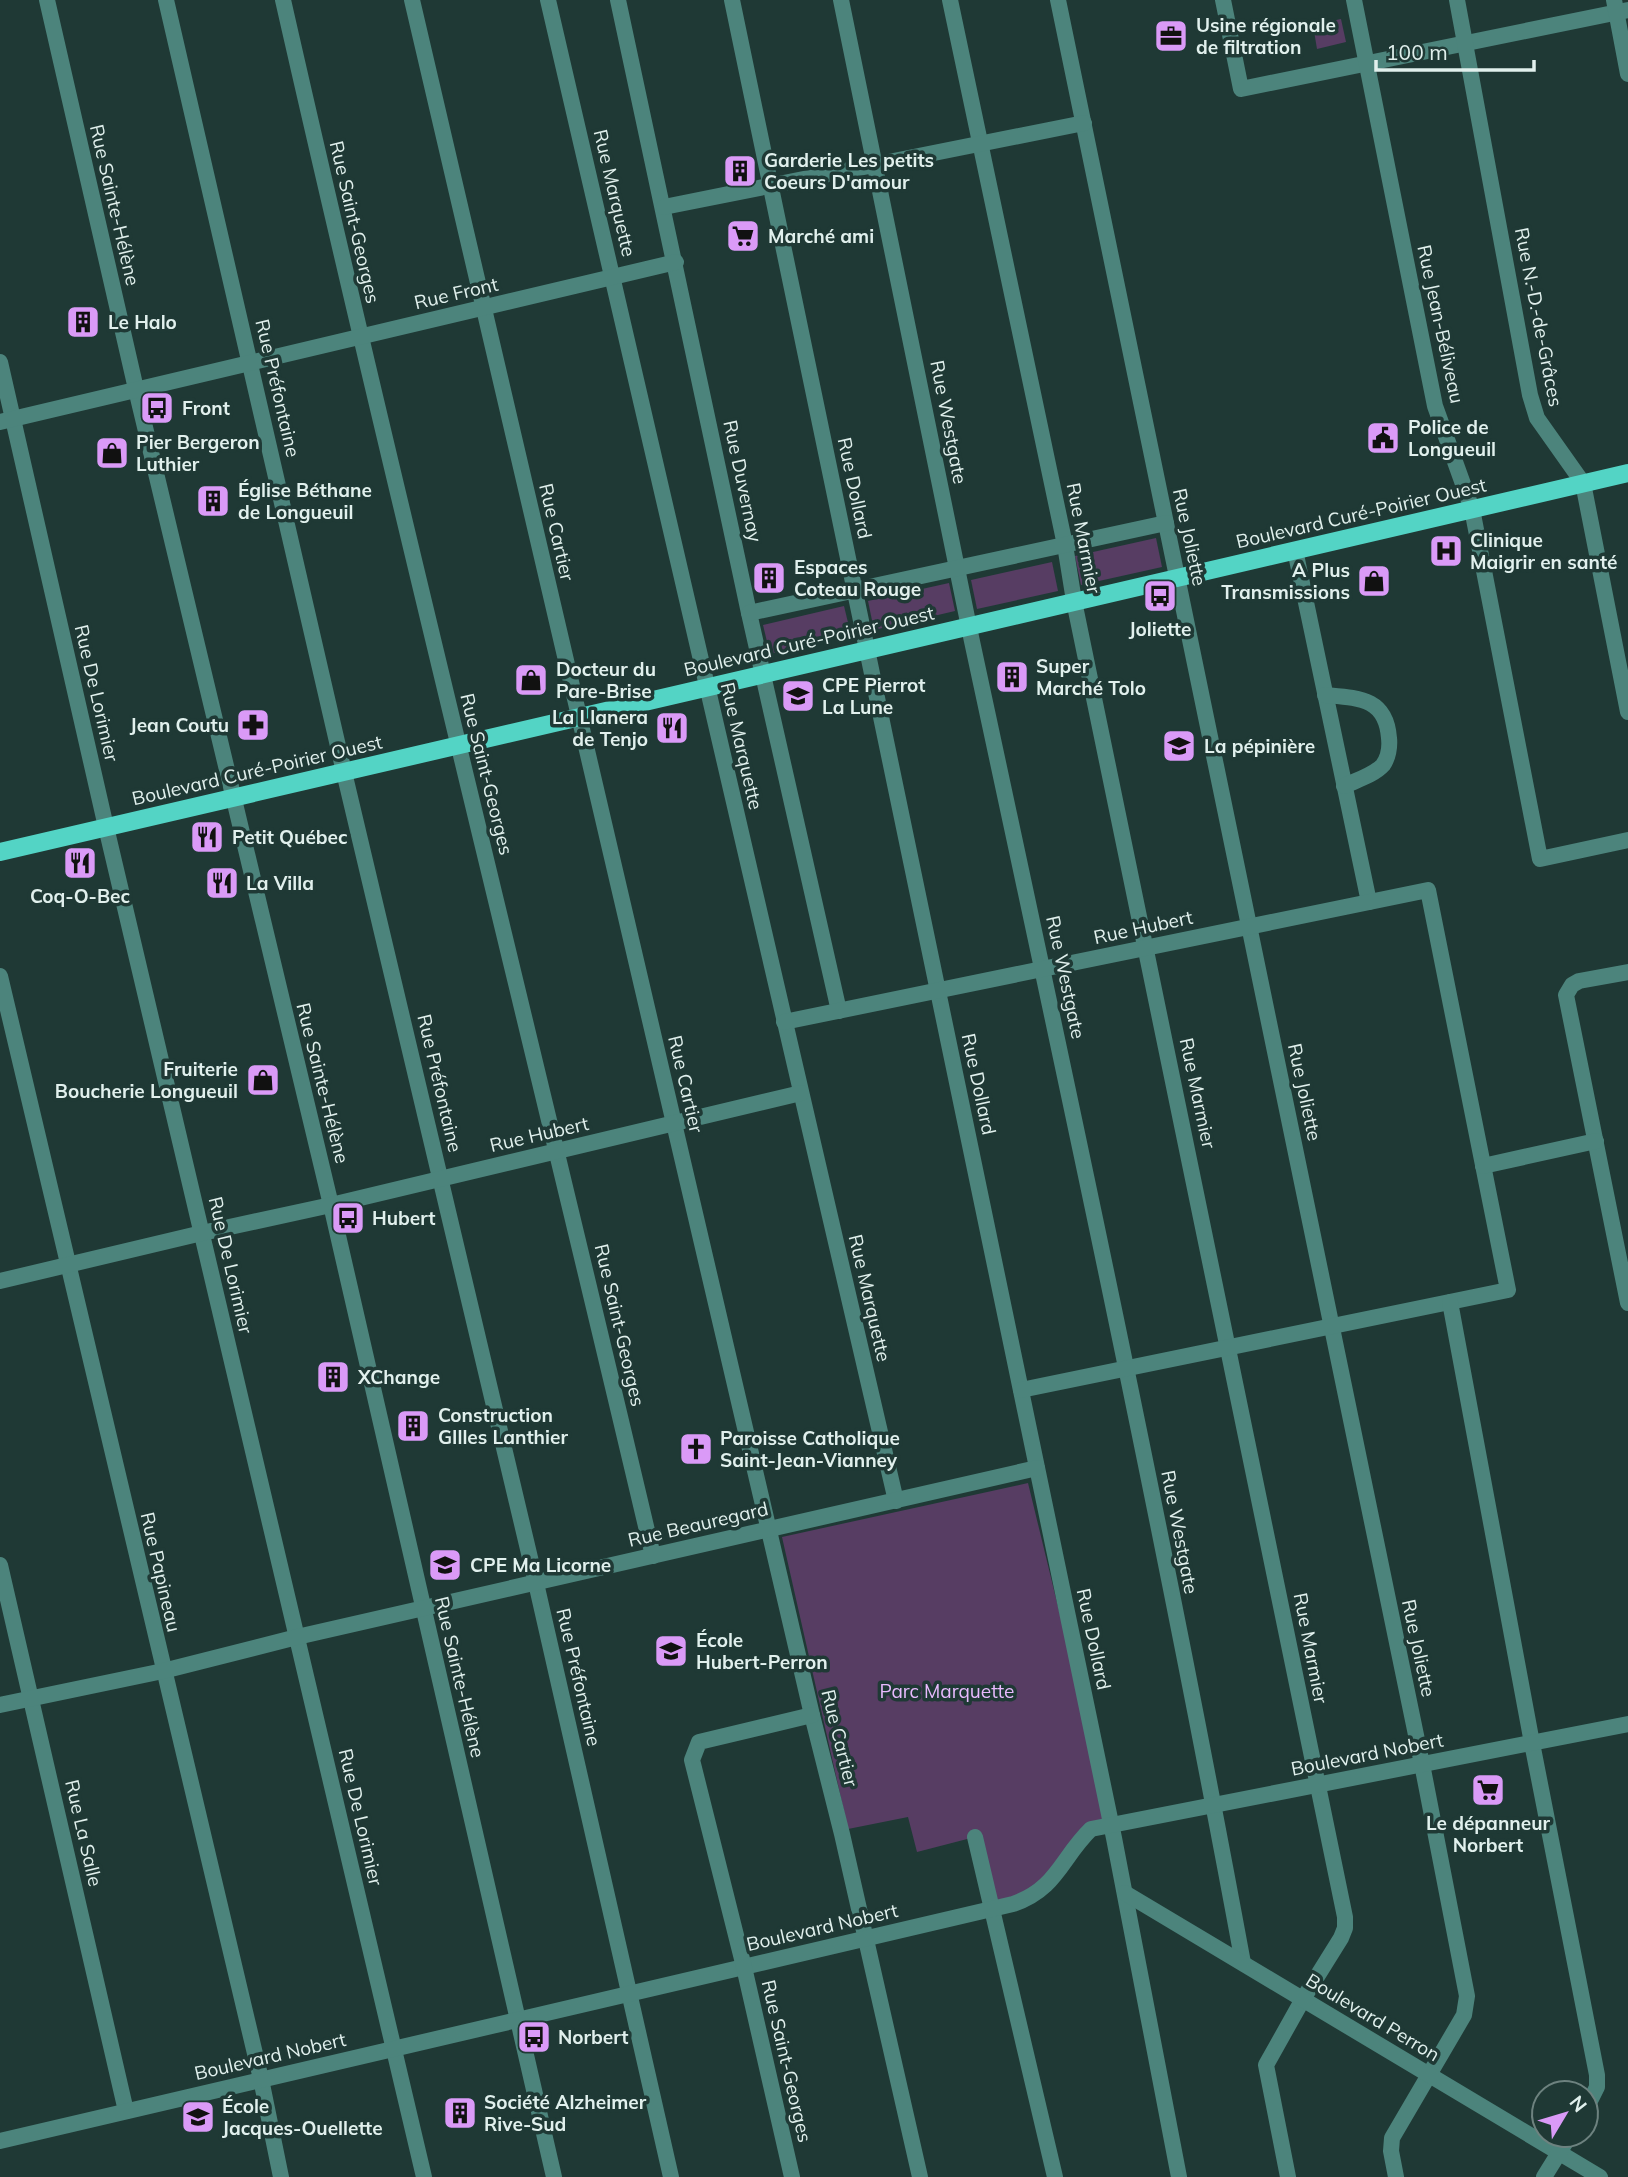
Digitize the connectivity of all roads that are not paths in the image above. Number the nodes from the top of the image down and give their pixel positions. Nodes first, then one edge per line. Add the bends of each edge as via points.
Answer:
1 (47, 0) edge
2 (166, 0) edge
3 (283, 0) edge
4 (412, 0) edge
5 (548, 0) edge
6 (618, 0) edge
7 (732, 0) edge
8 (841, 0) edge
9 (950, 0) edge
10 (1058, 0) edge
11 (1223, 0) edge
12 (1354, 0) edge
13 (1457, 0) edge
14 (1619, 8) edge
15 (1465, 43) junction
16 (1366, 62) junction
17 (1628, 74) edge
18 (1084, 123) junction
19 (980, 144) junction
20 (875, 166) junction
21 (771, 186) junction
22 (664, 207) junction
23 (676, 262) junction
24 (612, 277) junction
25 (484, 307) junction
26 (360, 337) junction
27 (0, 362) edge
28 (251, 363) junction
29 (136, 390) junction
30 (7, 421) edge
31 (1628, 473) edge
32 (1583, 483) junction
33 (1472, 509) junction
34 (1166, 523) junction
35 (1065, 545) junction
36 (1295, 550) junction
37 (957, 568) junction
38 (1177, 577) junction
39 (855, 590) junction
40 (1074, 601) junction
41 (749, 613) junction
42 (968, 626) junction
43 (867, 649) junction
44 (763, 674) junction
45 (707, 687) junction
46 (1325, 695) junction
47 (1628, 712) edge
48 (579, 716) junction
49 (458, 745) junction
50 (344, 772) junction
51 (1345, 786) junction
52 (233, 797) junction
53 (106, 827) junction
54 (1628, 840) edge
55 (0, 852) edge
56 (1369, 902) junction
57 (1249, 927) junction
58 (1147, 948) junction
59 (1043, 969) junction
60 (1628, 972) edge
61 (0, 976) edge
62 (938, 990) junction
63 (839, 1011) junction
64 (785, 1022) junction
65 (801, 1093) junction
66 (674, 1124) junction
67 (1596, 1141) junction
68 (558, 1152) junction
69 (1483, 1166) junction
70 (441, 1179) junction
71 (331, 1206) junction
72 (202, 1233) junction
73 (1623, 1261) edge
74 (67, 1264) junction
75 (0, 1281) edge
76 (1450, 1302) junction
77 (1628, 1303) edge
78 (1332, 1326) junction
79 (1228, 1348) junction
80 (1125, 1369) junction
81 (1021, 1390) junction
82 (1037, 1468) junction
83 (896, 1501) junction
84 (769, 1530) junction
85 (653, 1556) junction
86 (0, 1565) edge
87 (536, 1583) junction
88 (423, 1609) junction
89 (298, 1637) junction
90 (163, 1671) junction
91 (32, 1699) junction
92 (0, 1705) edge
93 (812, 1715) junction
94 (1628, 1724) edge
95 (1532, 1743) junction
96 (1422, 1764) junction
97 (1317, 1785) junction
98 (1214, 1805) junction
99 (1111, 1826) junction
100 (975, 1837) dead end
101 (1125, 1893) junction
102 (991, 1910) junction
103 (864, 1939) junction
104 (1243, 1963) junction
105 (744, 1967) junction
106 (628, 1994) junction
107 (1303, 1999) junction
108 (517, 2020) junction
109 (394, 2048) junction
110 (1430, 2075) junction
111 (261, 2079) junction
112 (1597, 2079) edge
113 (126, 2111) junction
114 (0, 2141) edge
115 (1562, 2149) edge
116 (1560, 2153) junction
117 (281, 2177) edge
118 (424, 2177) edge
119 (554, 2177) edge
120 (671, 2177) edge
121 (792, 2177) edge
122 (920, 2177) edge
123 (1055, 2177) edge
124 (1180, 2177) edge
125 (1288, 2177) edge
126 (1396, 2177) edge
127 (1544, 2177) edge
128 (1600, 2177) edge

1 - 29 street, Rue Sainte-Hélène
2 - 28 street, Rue Préfontaine
3 - 26 street, Rue Saint-Georges
4 - 25 street, Rue Cartier
5 - 24 street, Rue Marquette
6 - 22 street, Rue Duvernay
7 - 21 street, Rue Dollard
8 - 20 street, Rue Westgate
9 - 19 street, Rue Marmier
10 - 18 street, Rue Joliette
11 - 16 street via 1241,89
12 - 16 street, Rue Jean-Béliveau
13 - 15 street, Rue N.-D.-de-Grâces
14 - 15 street
14 - 17 street
15 - 16 street
15 - 32 street, Rue N.-D.-de-Grâces via 1530,395 1537,418
16 - 33 street, Rue Jean-Béliveau via 1435,406
18 - 19 street
18 - 34 street, Rue Joliette
19 - 20 street
19 - 35 street, Rue Marmier
20 - 21 street
20 - 37 street, Rue Westgate
21 - 22 street
21 - 39 street, Rue Dollard
22 - 23 street, Rue Duvernay
23 - 24 street, Rue Front
23 - 41 street, Rue Duvernay
24 - 25 street, Rue Front
24 - 45 street, Rue Marquette
25 - 26 street, Rue Front
25 - 48 street, Rue Cartier
26 - 28 street, Rue Front
26 - 49 street, Rue Saint-Georges
27 - 30 street, Rue De Lorimier
28 - 29 street, Rue Front
28 - 50 street, Rue Préfontaine
29 - 30 street, Rue Front
29 - 52 street, Rue Sainte-Hélène
30 - 53 street, Rue De Lorimier
31 - 32 main road, Boulevard Curé-Poirier Ouest
32 - 33 main road, Boulevard Curé-Poirier Ouest
32 - 47 street, Rue N.-D.-de-Grâces
33 - 36 main road, Boulevard Curé-Poirier Ouest
33 - 54 street, Rue Jean-Béliveau via 1540,859
34 - 35 street, Boulevard Curé-Poirier Ouest
34 - 38 street, Rue Joliette
35 - 37 street, Boulevard Curé-Poirier Ouest
35 - 40 street, Rue Marmier
36 - 38 main road, Boulevard Curé-Poirier Ouest
36 - 46 street
37 - 39 street, Boulevard Curé-Poirier Ouest
37 - 42 street, Rue Westgate
38 - 40 main road, Boulevard Curé-Poirier Ouest
38 - 57 street, Rue Joliette
39 - 41 street, Boulevard Curé-Poirier Ouest
39 - 43 street, Rue Dollard
40 - 42 main road, Boulevard Curé-Poirier Ouest
40 - 58 street, Rue Marmier
41 - 44 street, Rue Duvernay
42 - 43 main road, Boulevard Curé-Poirier Ouest
42 - 59 street, Rue Westgate
43 - 44 main road, Boulevard Curé-Poirier Ouest
43 - 62 street, Rue Dollard
44 - 45 main road, Boulevard Curé-Poirier Ouest
44 - 63 street, Rue Duvernay
45 - 48 main road, Boulevard Curé-Poirier Ouest
45 - 64 street, Rue Marquette
46 - 51 street
46 - 51 street via 1373,704 1384,715 1389,732 1384,763
48 - 49 main road, Boulevard Curé-Poirier Ouest
48 - 66 street, Rue Cartier
49 - 50 main road, Boulevard Curé-Poirier Ouest
49 - 68 street, Rue Saint-Georges
50 - 52 main road, Boulevard Curé-Poirier Ouest
50 - 70 street, Rue Préfontaine
51 - 56 street
52 - 53 main road, Boulevard Curé-Poirier Ouest
52 - 71 street, Rue Sainte-Hélène
53 - 55 main road, Boulevard Curé-Poirier Ouest
53 - 72 street, Rue De Lorimier
56 - 57 street, Rue Hubert
56 - 69 street, Rue Hubert via 1428,890
57 - 58 street, Rue Hubert
57 - 78 street, Rue Joliette
58 - 59 street, Rue Hubert
58 - 79 street, Rue Marmier
59 - 62 street, Rue Hubert
59 - 80 street, Rue Westgate
60 - 67 street via 1579,981 1566,995
61 - 74 street, Rue Papineau
62 - 63 street, Rue Hubert
62 - 81 street, Rue Dollard
63 - 64 street, Rue Hubert
64 - 65 street, Rue Marquette
65 - 66 street, Rue Hubert
65 - 83 street, Rue Marquette
66 - 68 street, Rue Hubert
66 - 84 street, Rue Cartier
67 - 69 street
67 - 73 street
68 - 70 street, Rue Hubert
68 - 85 street, Rue Saint-Georges
69 - 76 street via 1508,1290
70 - 71 street, Rue Hubert
70 - 87 street, Rue Préfontaine
71 - 72 street, Rue Hubert
71 - 88 street, Rue Sainte-Hélène
72 - 74 street, Rue Hubert
72 - 89 street, Rue De Lorimier
73 - 77 street
74 - 75 street, Rue Hubert
74 - 90 street, Rue Papineau
76 - 78 street
76 - 95 street
78 - 79 street
78 - 96 street, Rue Joliette
79 - 80 street
79 - 97 street, Rue Marmier
80 - 81 street
80 - 98 street, Rue Westgate
81 - 82 street, Rue Dollard
82 - 83 street, Rue Beauregard
82 - 99 street, Rue Dollard
83 - 84 street, Rue Beauregard
84 - 85 street, Rue Beauregard
84 - 93 street, Rue Cartier
85 - 87 street, Rue Beauregard
86 - 91 street, Rue La Salle
87 - 88 street, Rue Beauregard
87 - 106 street, Rue Préfontaine
88 - 89 street, Rue Beauregard
88 - 108 street, Rue Sainte-Hélène
89 - 90 street, Rue Beauregard
89 - 109 street, Rue De Lorimier
90 - 91 street, Rue Beauregard
90 - 111 street, Rue Papineau
91 - 92 street, Rue Beauregard
91 - 113 street, Rue La Salle
93 - 103 street, Rue Cartier
93 - 105 street, Rue Saint-Georges via 699,1742 692,1760
94 - 95 street, Boulevard Nobert
95 - 96 street, Boulevard Nobert
95 - 112 street
96 - 97 street, Boulevard Nobert
96 - 110 street, Rue Joliette via 1467,1996 1464,2015
97 - 98 street, Boulevard Nobert
97 - 107 street, Rue Marmier via 1345,1928
98 - 99 street, Boulevard Nobert
98 - 104 street, Rue Westgate
99 - 101 street, Rue Dollard
99 - 102 street, Boulevard Nobert via 1091,1829 1044,1888 1030,1898
100 - 102 street
101 - 104 street, Boulevard Perron
101 - 124 street, Rue Dollard
102 - 103 street, Boulevard Nobert
102 - 123 street
103 - 105 street, Boulevard Nobert
103 - 122 street, Rue Cartier
104 - 107 street, Boulevard Perron
105 - 106 street, Boulevard Nobert
105 - 121 street, Rue Saint-Georges
106 - 108 street, Boulevard Nobert
106 - 120 street, Rue Préfontaine
107 - 110 street, Boulevard Perron
107 - 125 street, Rue Marmier via 1266,2065
108 - 109 street, Boulevard Nobert
108 - 119 street, Rue Sainte-Hélène
109 - 111 street, Boulevard Nobert
109 - 118 street, Rue De Lorimier
110 - 116 street, Boulevard Perron
110 - 126 street, Rue Joliette via 1392,2138
111 - 113 street, Boulevard Nobert
111 - 117 street, Rue Papineau
113 - 114 street, Boulevard Nobert
115 - 116 street
116 - 127 street
116 - 128 street, Boulevard Perron

